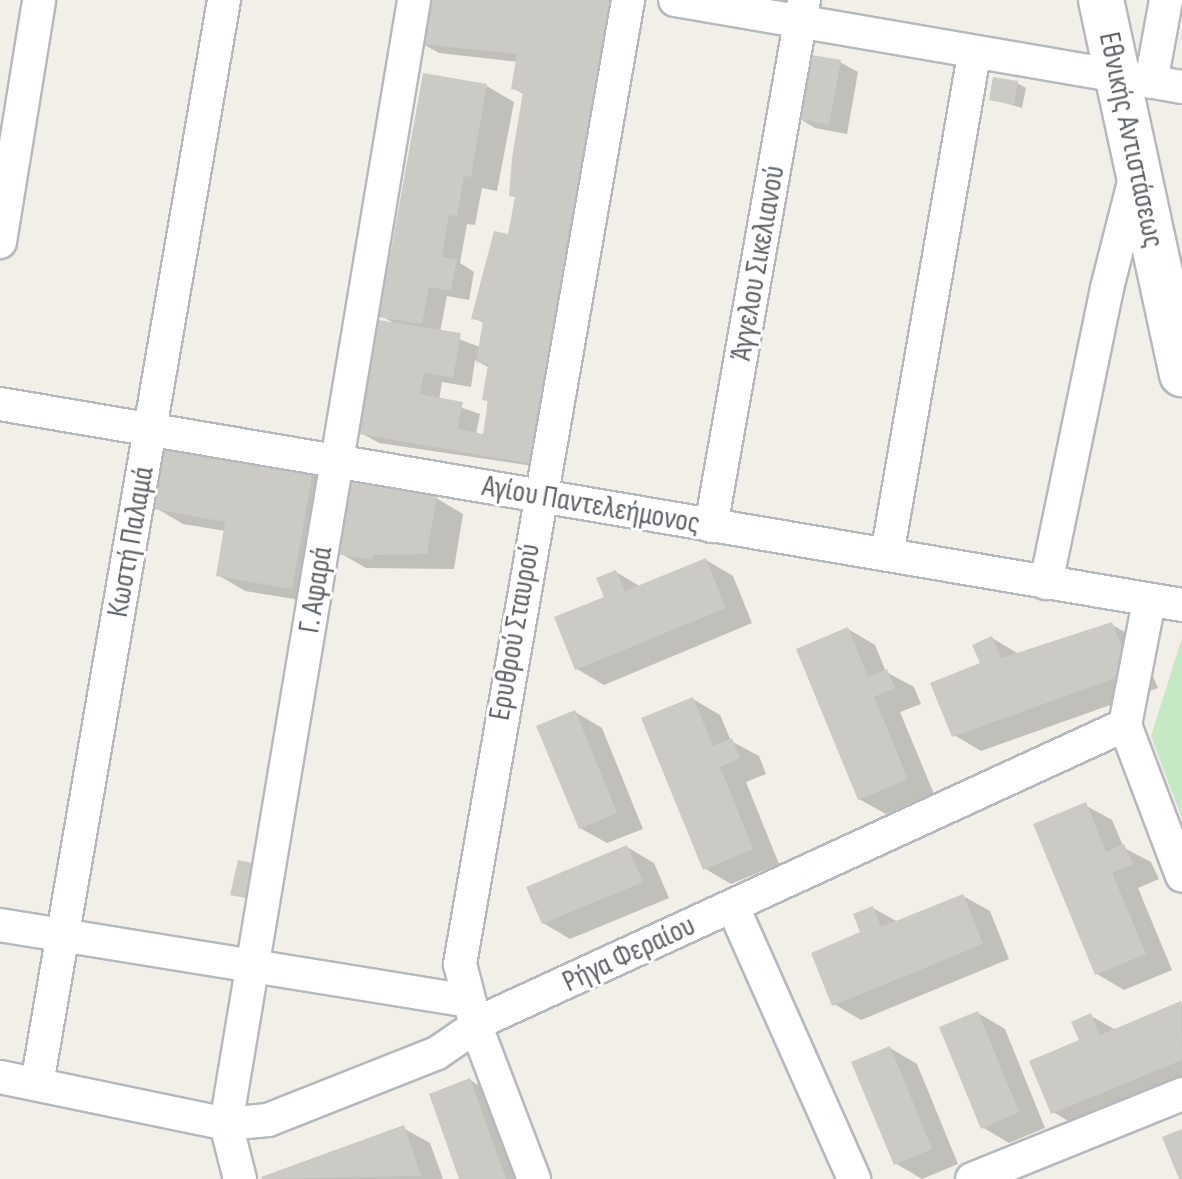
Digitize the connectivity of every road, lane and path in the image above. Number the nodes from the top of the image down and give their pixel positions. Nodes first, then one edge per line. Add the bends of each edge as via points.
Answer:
1 (39, 0) edge
2 (224, 0) edge
3 (414, 0) edge
4 (628, 0) edge
5 (675, 0) edge
6 (1101, 0) edge
7 (1166, 0) edge
8 (802, 11) edge
9 (974, 55) junction
10 (1150, 82) edge
11 (1137, 171) junction
12 (0, 242) edge
13 (1182, 374) edge
14 (0, 404) edge
15 (150, 430) junction
16 (337, 462) junction
17 (538, 496) junction
18 (711, 526) junction
19 (887, 555) junction
20 (1046, 583) junction
21 (1149, 601) junction
22 (1182, 605) edge
23 (1125, 725) junction
24 (1182, 876) edge
25 (733, 907) junction
26 (0, 925) edge
27 (63, 936) junction
28 (253, 967) junction
29 (472, 1014) junction
30 (0, 1077) edge
31 (37, 1084) junction
32 (1182, 1094) edge
33 (226, 1124) junction
34 (240, 1179) edge
35 (534, 1179) edge
36 (854, 1179) edge
37 (972, 1179) edge

1 - 12 street
2 - 15 street, Κωστή Παλαμά
3 - 16 street, Γ. Αφαρά
4 - 17 street, Ερυθρού Σταυρού
5 - 8 street
6 - 10 street, Εθνικής Αντιστάσεως
7 - 10 street
8 - 9 street
8 - 18 street, Άγγελου Σικελιανού
9 - 10 street
9 - 19 street
10 - 11 street, Εθνικής Αντιστάσεως
11 - 13 street, Εθνικής Αντιστάσεως
11 - 20 street via 1107,288
14 - 15 street, Αγίου Παντελεήμονος
15 - 16 street, Αγίου Παντελεήμονος
15 - 27 street, Κωστή Παλαμά
16 - 17 street, Αγίου Παντελεήμονος
16 - 28 street, Γ. Αφαρά
17 - 18 street, Αγίου Παντελεήμονος
17 - 29 street, Ερυθρού Σταυρού via 460,964
18 - 19 street, Αγίου Παντελεήμονος
19 - 20 street, Αγίου Παντελεήμονος
20 - 21 street, Αγίου Παντελεήμονος
21 - 22 street, Αγίου Παντελεήμονος
21 - 23 street
23 - 24 street
23 - 25 street, Ρήγα Φεραίου
25 - 29 street, Ρήγα Φεραίου
25 - 36 street
26 - 27 street
27 - 28 street
27 - 31 street, Κωστή Παλαμά
28 - 29 street
28 - 33 street, Γ. Αφαρά
29 - 33 street, Ρήγα Φεραίου via 437,1053 268,1120
29 - 35 street, Ερυθρού Σταυρού
30 - 31 street, Ρήγα Φεραίου
31 - 33 street, Ρήγα Φεραίου
32 - 37 street
33 - 34 street, Γ. Αφαρά

